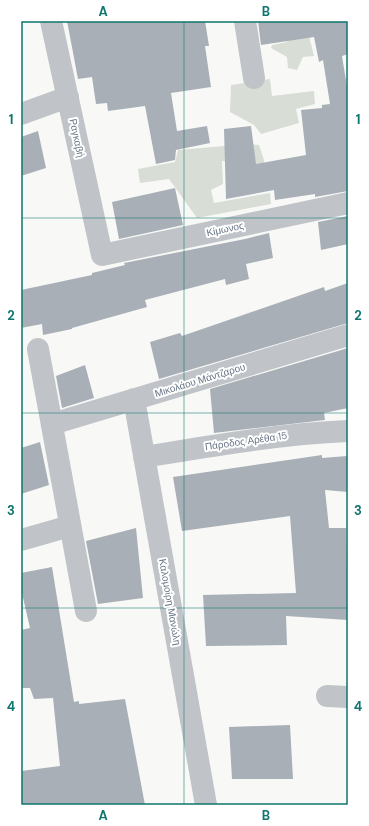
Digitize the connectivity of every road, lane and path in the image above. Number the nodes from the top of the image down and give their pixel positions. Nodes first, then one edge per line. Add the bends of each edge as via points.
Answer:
1 (51, 21) edge
2 (245, 21) edge
3 (254, 78) dead end
4 (68, 97) junction
5 (21, 114) edge
6 (348, 203) edge
7 (102, 255) joint
8 (348, 335) edge
9 (38, 349) dead end
10 (134, 399) junction
11 (52, 424) junction
12 (348, 431) edge
13 (144, 456) junction
14 (70, 526) junction
15 (21, 540) edge
16 (86, 611) dead end
17 (206, 805) edge

1 - 4 street, Ραγκαβή
2 - 3 street
4 - 5 street
4 - 7 street, Ραγκαβή
6 - 7 street, Κίμωνος
8 - 10 street, Μικολάου Μάντζαρου
9 - 11 street
10 - 11 street, Μικολάου Μάντζαρου
10 - 13 street, Καλομοίρη Μανώλη
11 - 14 street
12 - 13 street, Πάροδος Αρέθα 15 via 316,432
13 - 17 street, Καλομοίρη Μανώλη
14 - 15 street
14 - 16 street

